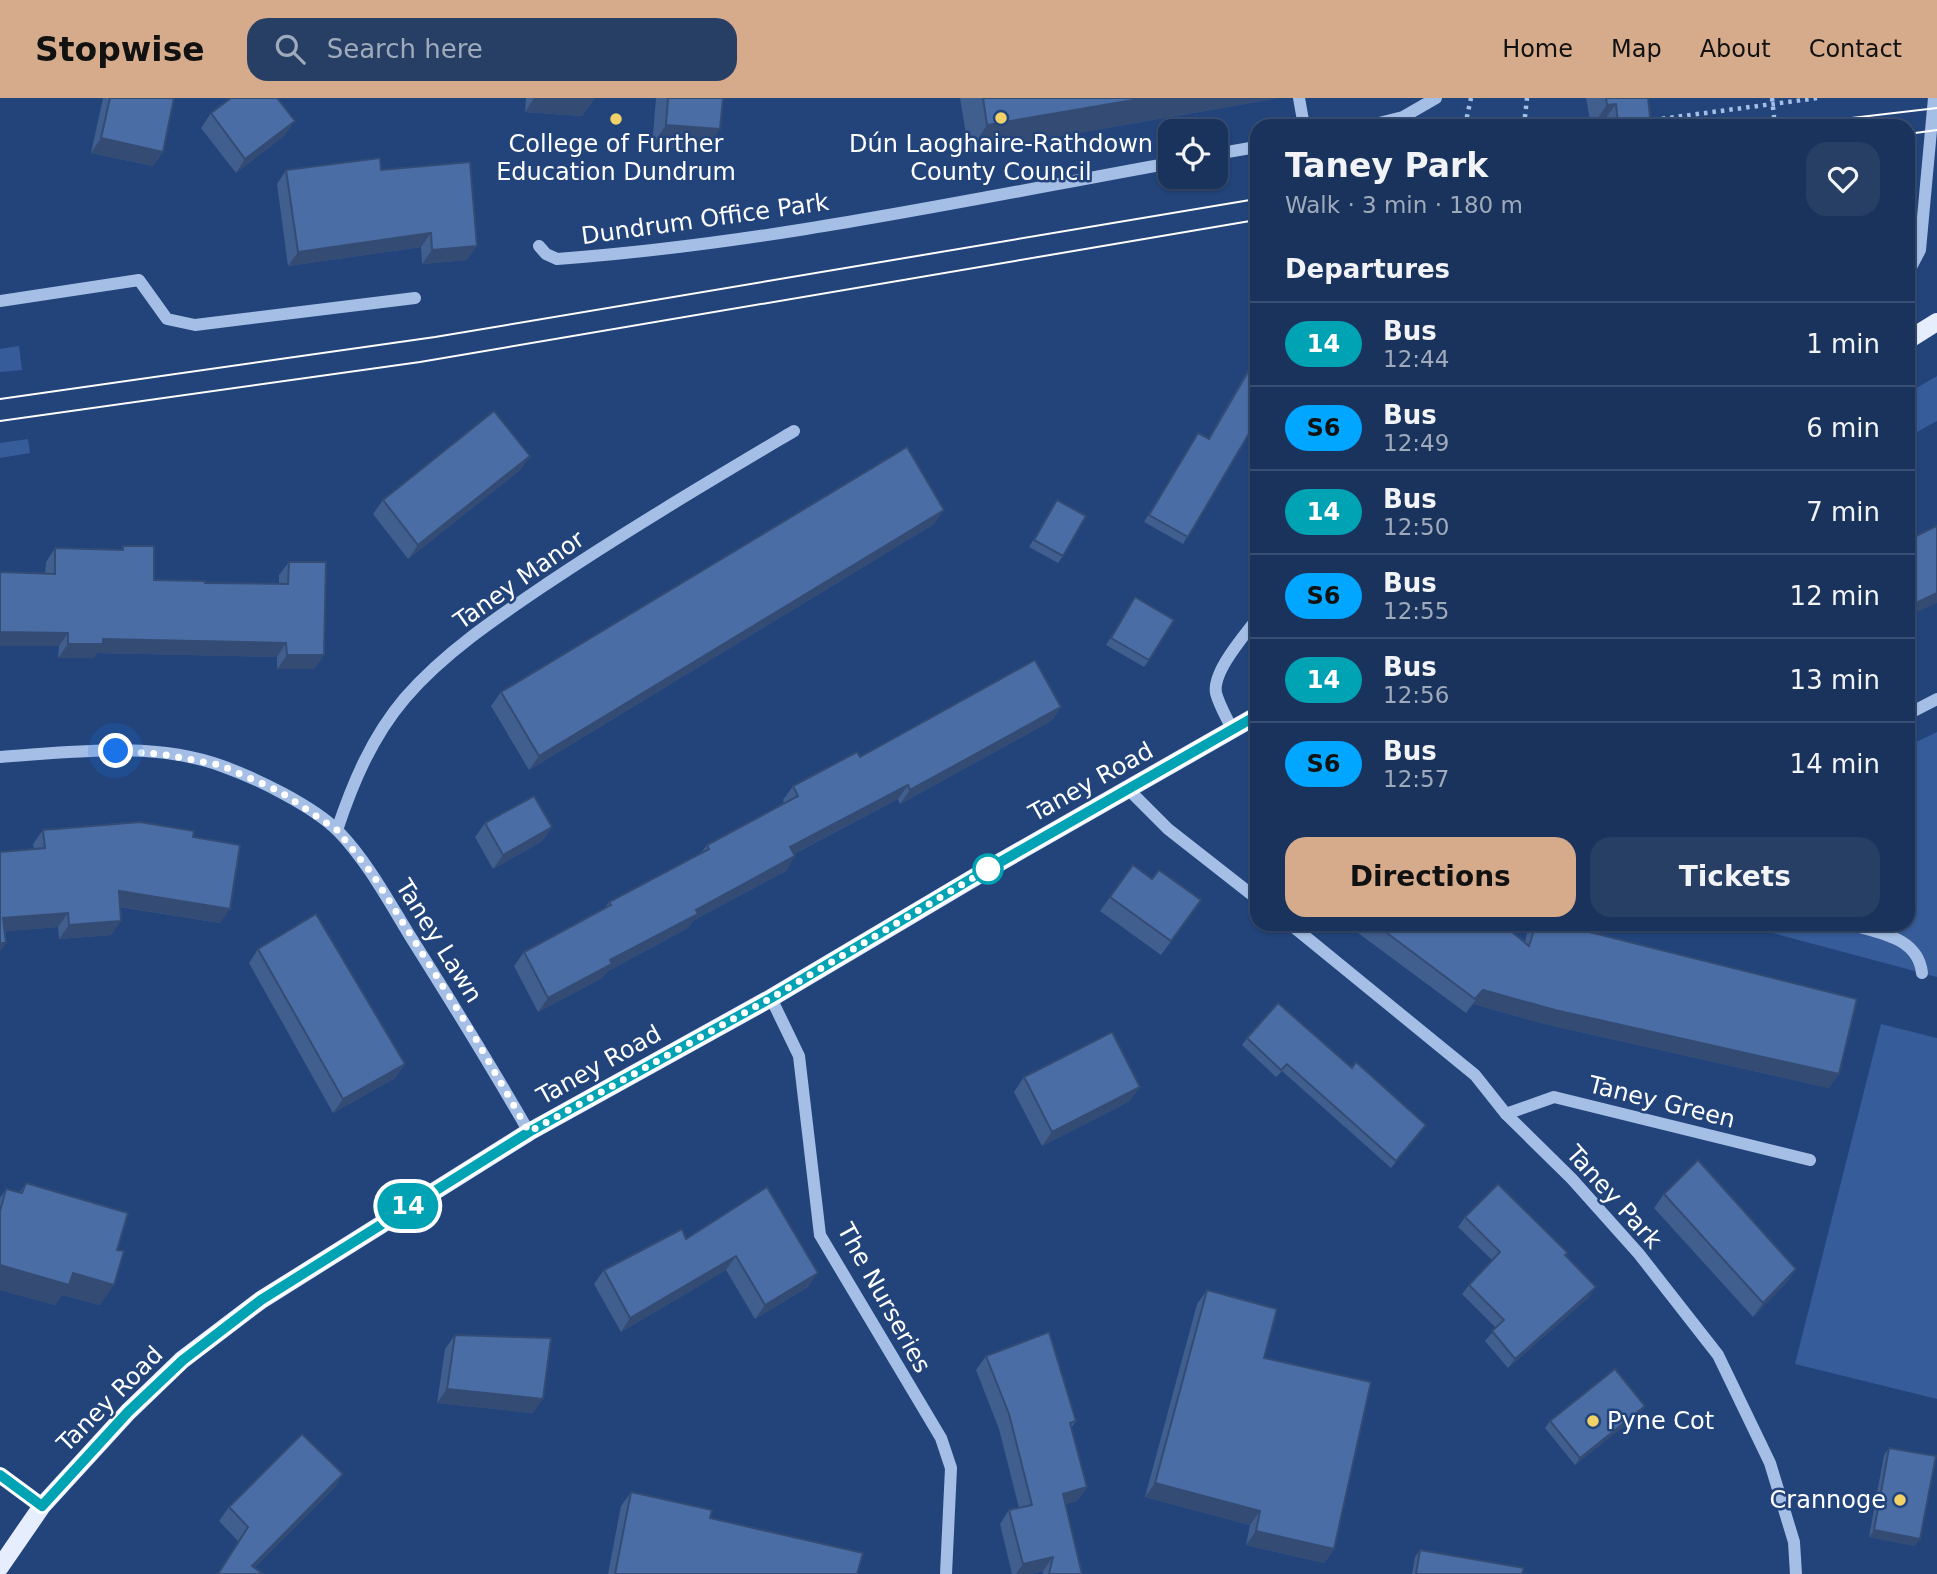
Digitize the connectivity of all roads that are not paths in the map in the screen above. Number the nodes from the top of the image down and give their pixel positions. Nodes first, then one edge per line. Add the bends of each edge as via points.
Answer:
1 (1299, 98) edge
2 (1436, 98) edge
3 (1934, 98) edge
4 (1303, 119) edge
5 (1395, 119) edge
6 (1250, 148) edge
7 (1228, 152) edge
8 (1158, 165) edge
9 (539, 246) dead end
10 (1915, 260) edge
11 (415, 298) dead end
12 (0, 301) edge
13 (1937, 322) edge
14 (1915, 336) edge
15 (794, 431) dead end
16 (1250, 628) edge
17 (1937, 698) edge
18 (1915, 710) edge
19 (1250, 719) edge
20 (1232, 729) junction
21 (0, 757) edge
22 (1129, 790) junction
23 (337, 830) junction
24 (1250, 893) edge
25 (1299, 931) edge
26 (1872, 931) edge
27 (1922, 973) dead end
28 (771, 998) junction
29 (1506, 1114) junction
30 (529, 1132) junction
31 (1810, 1160) dead end
32 (0, 1475) edge
33 (42, 1506) junction
34 (0, 1567) edge
35 (946, 1574) edge
36 (1796, 1574) edge

1 - 4 street
2 - 5 street
3 - 10 street via 1920,250
6 - 7 street
8 - 9 street, Dundrum Office Park via 650,251 557,259
11 - 12 street via 195,325 167,319 139,280
13 - 14 main road
15 - 23 street, Taney Manor via 628,530 478,631 406,697 374,741
16 - 20 street via 1216,684
17 - 18 street
19 - 20 main road, Taney Road
20 - 22 main road, Taney Road
21 - 23 street, Taney Lawn via 93,750 161,754 220,765 279,791
22 - 24 street via 1168,829
22 - 28 main road, Taney Road
23 - 30 street, Taney Lawn via 373,875
25 - 29 street, Taney Park via 1475,1075
26 - 27 street via 1905,941 1920,958
28 - 30 main road, Taney Road
28 - 35 street, The Nurseries via 799,1056 821,1236 941,1438 951,1468
29 - 31 street, Taney Green via 1554,1097
29 - 36 street, Taney Park via 1639,1254 1718,1355 1770,1463 1794,1542
30 - 33 main road, Taney Road via 222,1327 128,1412
32 - 33 street
33 - 34 main road, Taney Road

